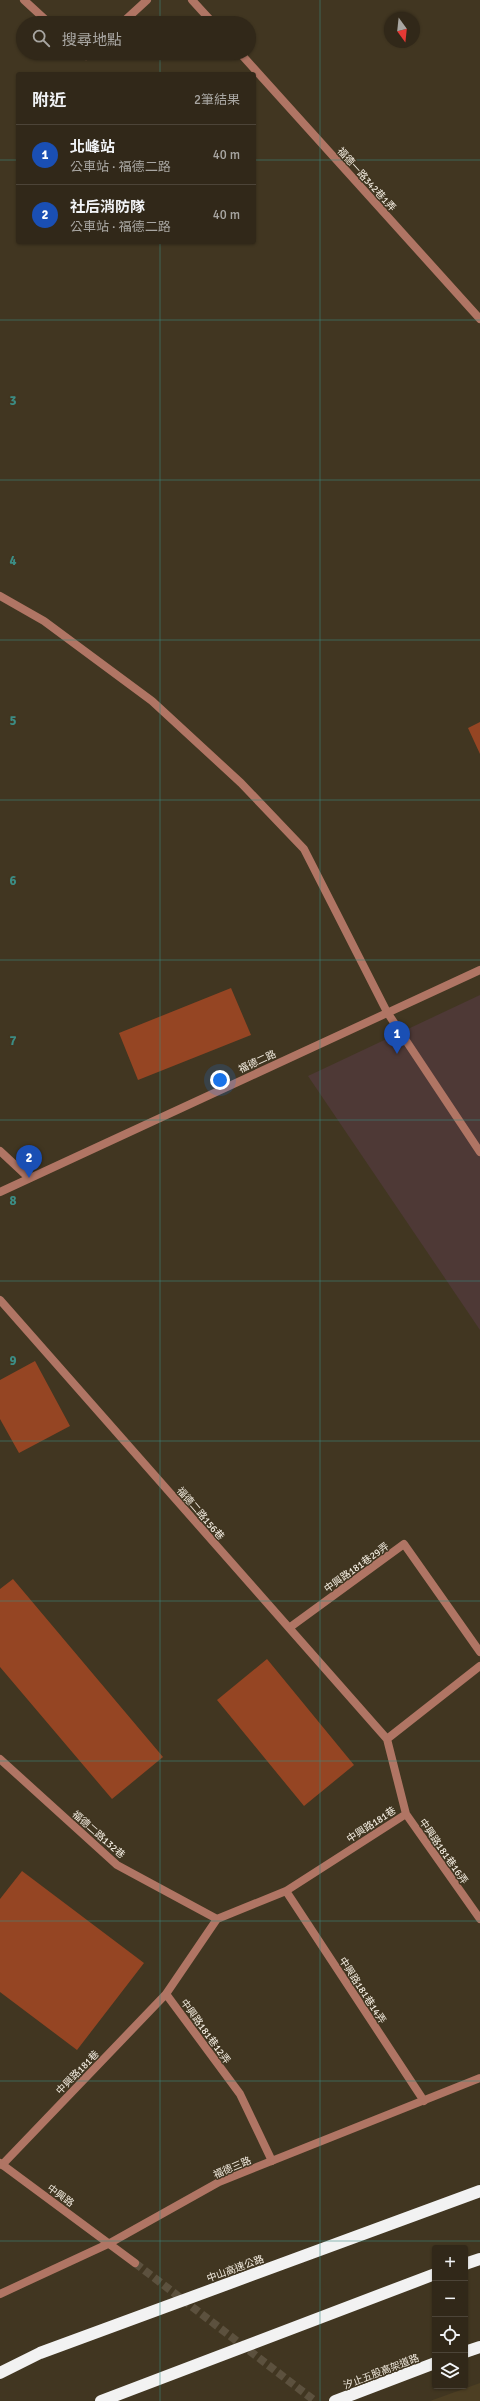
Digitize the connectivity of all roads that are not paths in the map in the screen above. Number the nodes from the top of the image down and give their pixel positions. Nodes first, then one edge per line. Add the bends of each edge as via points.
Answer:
1 (24, 0) edge
2 (147, 0) edge
3 (192, 0) edge
4 (42, 16) edge
5 (130, 16) edge
6 (207, 16) edge
7 (246, 60) edge
8 (480, 319) edge
9 (0, 596) edge
10 (480, 970) edge
11 (387, 1012) junction
12 (0, 1151) edge
13 (480, 1152) edge
14 (29, 1178) junction
15 (0, 1192) edge
16 (0, 1300) edge
17 (289, 1628) junction
18 (480, 1652) edge
19 (480, 1666) edge
20 (387, 1740) junction
21 (0, 1759) edge
22 (406, 1814) junction
23 (286, 1891) junction
24 (217, 1919) junction
25 (480, 1919) edge
26 (166, 1994) junction
27 (480, 2078) edge
28 (424, 2100) junction
29 (272, 2161) junction
30 (1, 2164) edge
31 (480, 2191) edge
32 (110, 2243) junction
33 (480, 2259) edge
34 (135, 2263) tunnel mouth
35 (468, 2263) edge
36 (432, 2275) edge
37 (0, 2294) edge
38 (480, 2346) edge
39 (468, 2351) edge
40 (432, 2364) edge
41 (0, 2373) edge
42 (101, 2401) edge
43 (335, 2401) edge

1 - 4 street
2 - 5 street
3 - 6 street
7 - 8 street, 福德一路342巷1弄
9 - 11 street via 44,621 152,701 241,783 304,849
10 - 11 street, 福德二路
11 - 13 street
11 - 14 street, 福德二路
12 - 14 street
14 - 15 street, 福德二路
16 - 17 street, 福德二路156巷
17 - 18 street, 中興路181巷29弄 via 404,1544
17 - 20 street, 福德二路156巷
19 - 20 street
20 - 22 street, 中興路181巷
21 - 24 street, 福德二路132巷 via 117,1865
22 - 23 street, 中興路181巷
22 - 25 street, 中興路181巷16弄
23 - 24 street, 中興路181巷
23 - 28 street, 中興路181巷14弄
24 - 26 street
26 - 29 street, 中興路181巷12弄 via 240,2094
26 - 30 street, 中興路181巷
27 - 28 street, 福德三路
28 - 29 street, 福德三路
29 - 32 street, 福德三路 via 220,2182
30 - 32 street, 中興路
31 - 41 highway, 中山高速公路 via 47,2350
32 - 34 street, 中興路
32 - 37 street, 福德三路
33 - 35 highway
36 - 42 highway, bridge
38 - 39 highway
40 - 43 highway, 汐止五股高架道路

